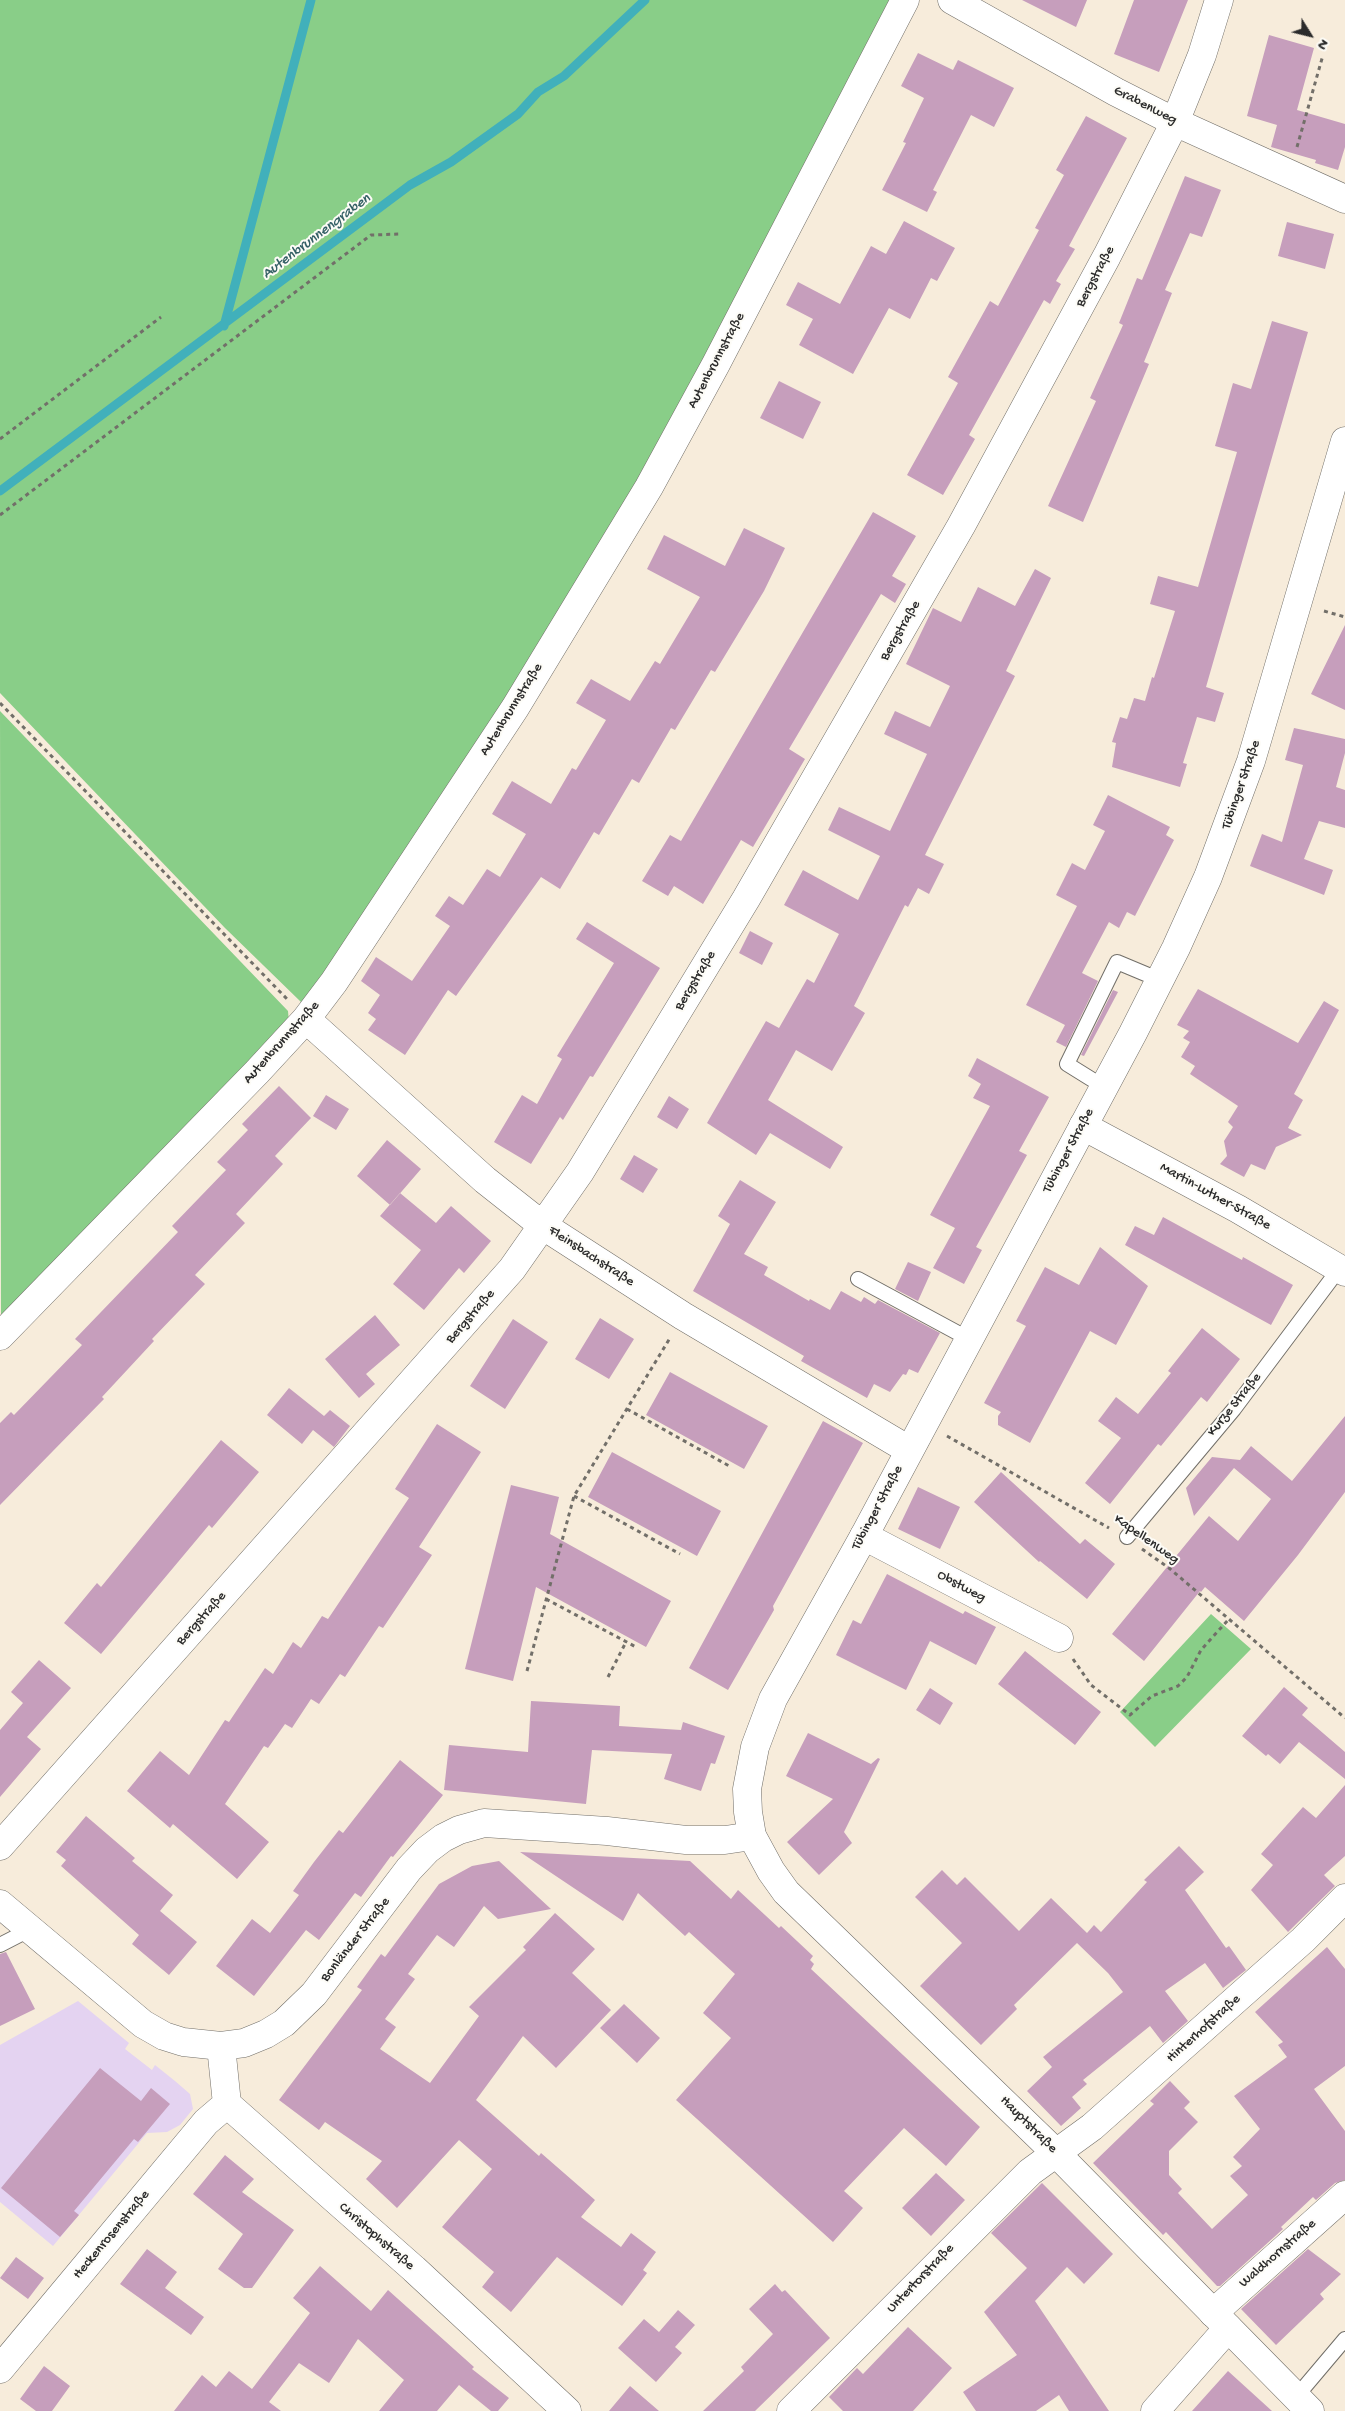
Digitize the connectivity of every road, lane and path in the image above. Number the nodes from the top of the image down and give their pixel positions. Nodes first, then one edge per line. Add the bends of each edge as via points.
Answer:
1 (905, 0) edge
2 (952, 0) edge
3 (1218, 0) edge
4 (1323, 55) dead end
5 (1175, 122) junction
6 (1290, 174) junction
7 (1345, 199) edge
8 (401, 234) dead end
9 (161, 317) dead end
10 (0, 439) edge
11 (1345, 441) edge
12 (0, 515) edge
13 (0, 703) edge
14 (1160, 980) junction
15 (306, 1019) junction
16 (1104, 1087) junction
17 (1083, 1126) junction
18 (542, 1225) junction
19 (1342, 1270) edge
20 (858, 1279) dead end
21 (683, 1316) junction
22 (0, 1336) edge
23 (969, 1339) junction
24 (627, 1409) junction
25 (932, 1409) junction
26 (909, 1450) junction
27 (731, 1467) dead end
28 (574, 1496) junction
29 (864, 1536) junction
30 (1127, 1538) junction
31 (680, 1554) dead end
32 (546, 1599) junction
33 (1229, 1620) junction
34 (1059, 1638) joint
35 (626, 1642) junction
36 (636, 1647) dead end
37 (527, 1671) dead end
38 (608, 1677) dead end
39 (1345, 1718) edge
40 (752, 1836) junction
41 (0, 1846) edge
42 (1345, 1898) edge
43 (0, 1904) edge
44 (31, 1929) junction
45 (0, 1945) edge
46 (221, 2046) junction
47 (227, 2104) junction
48 (1055, 2152) junction
49 (1345, 2195) edge
50 (1220, 2321) junction
51 (1345, 2339) edge
52 (0, 2369) edge
53 (1303, 2404) edge
54 (567, 2411) edge
55 (791, 2411) edge
56 (1155, 2411) edge

1 - 15 street, Autenbrunnstraße via 650,487 515,708 345,967
2 - 5 street, Grabenweg
3 - 5 street, Bergstraße via 1202,55
4 - 6 path
5 - 6 street, Grabenweg
5 - 18 street, Bergstraße via 1107,256 942,560 746,899 614,1118
6 - 7 street, Grabenweg
8 - 12 path via 371,235
9 - 10 path
11 - 14 street, Tübinger Straße via 1250,761 1220,847
13 - 15 path
14 - 16 street, Tübinger Straße
14 - 16 lane via 1117,962 1067,1064
15 - 18 street, Fleinsbachstraße via 485,1180
15 - 22 street, Autenbrunnstraße
16 - 17 street, Tübinger Straße
17 - 19 street, Martin-Luther-Straße via 1238,1209
17 - 23 street, Tübinger Straße
18 - 21 street, Fleinsbachstraße
18 - 41 street, Bergstraße via 512,1269 415,1381
19 - 30 lane, Kurze Straße via 1234,1409
20 - 23 lane
21 - 24 path
21 - 26 street, Fleinsbachstraße
23 - 25 street, Tübinger Straße
24 - 27 path
24 - 28 path
25 - 26 street, Tübinger Straße
25 - 30 path, Kapellenweg via 944,1416 936,1430
26 - 29 street, Tübinger Straße
28 - 31 path
28 - 32 path
29 - 34 street, Obstweg
29 - 40 street, Tübinger Straße via 763,1722 747,1789
30 - 33 path, Kapellenweg via 1169,1568
32 - 35 path
32 - 37 path
33 - 34 path via 1201,1650 1187,1678 1178,1686 1152,1696 1130,1715 1091,1685
33 - 39 path, Kapellenweg
35 - 36 path
35 - 38 path
40 - 46 street, Bonländer Straße via 686,1840 484,1823 459,1830 435,1844 409,1869 314,1994 284,2023 244,2043
40 - 48 street, Hauptstraße via 771,1871 803,1910
42 - 48 street, Hinterhofstraße via 1303,1940 1162,2066 1092,2127
43 - 44 street, Bonländer Straße
44 - 45 lane
44 - 46 street, Bonländer Straße via 144,2024 164,2036 183,2042
46 - 47 street
47 - 52 street, Heckenrosenstraße via 206,2122
47 - 54 street, Christophstraße via 414,2269
48 - 50 street, Hauptstraße
48 - 55 street, Untertorstraße via 990,2210
49 - 50 street, Waldhornstraße
50 - 53 street, Hauptstraße
50 - 56 street, Waldhornstraße
51 - 53 lane

